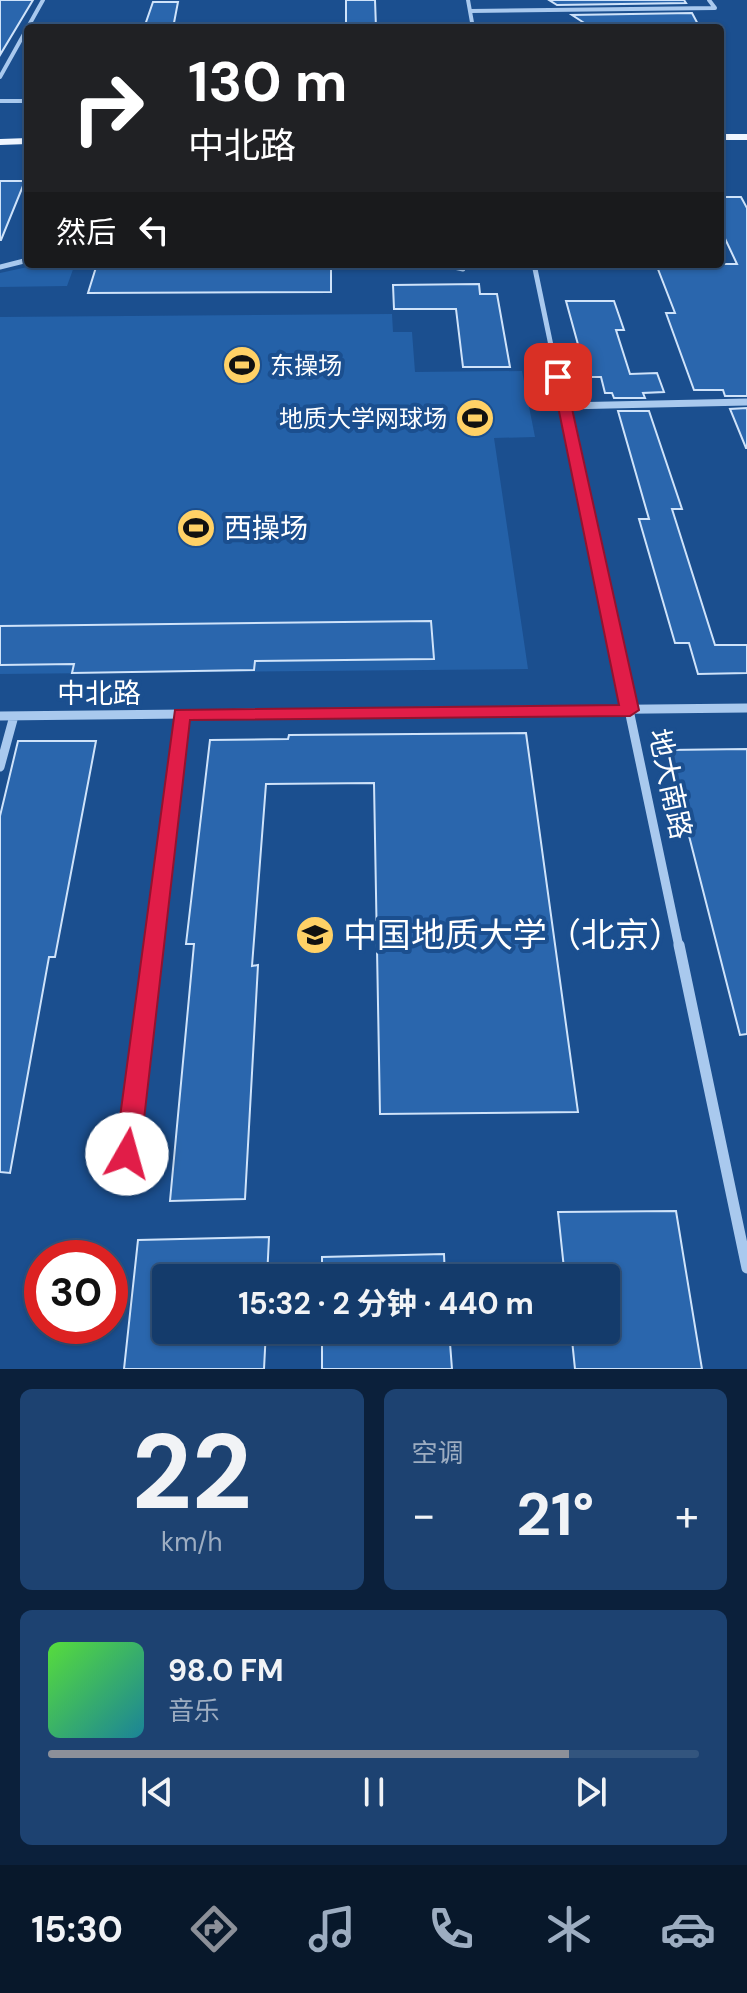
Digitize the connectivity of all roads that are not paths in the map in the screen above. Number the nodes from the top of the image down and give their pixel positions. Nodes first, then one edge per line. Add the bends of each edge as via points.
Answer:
1 (43, 0) edge
2 (468, 0) edge
3 (709, 0) edge
4 (470, 11) junction
5 (30, 24) edge
6 (472, 24) edge
7 (24, 34) edge
8 (0, 77) edge
9 (0, 101) edge
10 (24, 101) edge
11 (724, 137) edge
12 (747, 137) edge
13 (24, 141) edge
14 (0, 142) edge
15 (724, 149) edge
16 (747, 149) edge
17 (0, 155) edge
18 (24, 155) edge
19 (24, 261) edge
20 (0, 267) edge
21 (459, 268) edge
22 (535, 268) edge
23 (463, 269) dead end
24 (747, 402) edge
25 (564, 406) junction
26 (747, 708) edge
27 (630, 710) junction
28 (182, 714) junction
29 (0, 716) edge
30 (14, 716) junction
31 (0, 767) edge
32 (123, 1186) dead end
33 (747, 1268) edge

1 - 5 street
2 - 4 street
3 - 4 street via 715,8
4 - 6 street
7 - 8 street
9 - 10 street
11 - 12 main road
13 - 14 main road
15 - 16 main road
17 - 18 main road
19 - 20 street
21 - 23 street
22 - 25 street, 地大南路
24 - 25 street
25 - 27 street, 地大南路
26 - 27 street, 中北路
27 - 28 street, 中北路
27 - 33 street, 地大南路
28 - 30 street, 中北路
28 - 32 street
29 - 30 street, 中北路
30 - 31 street

